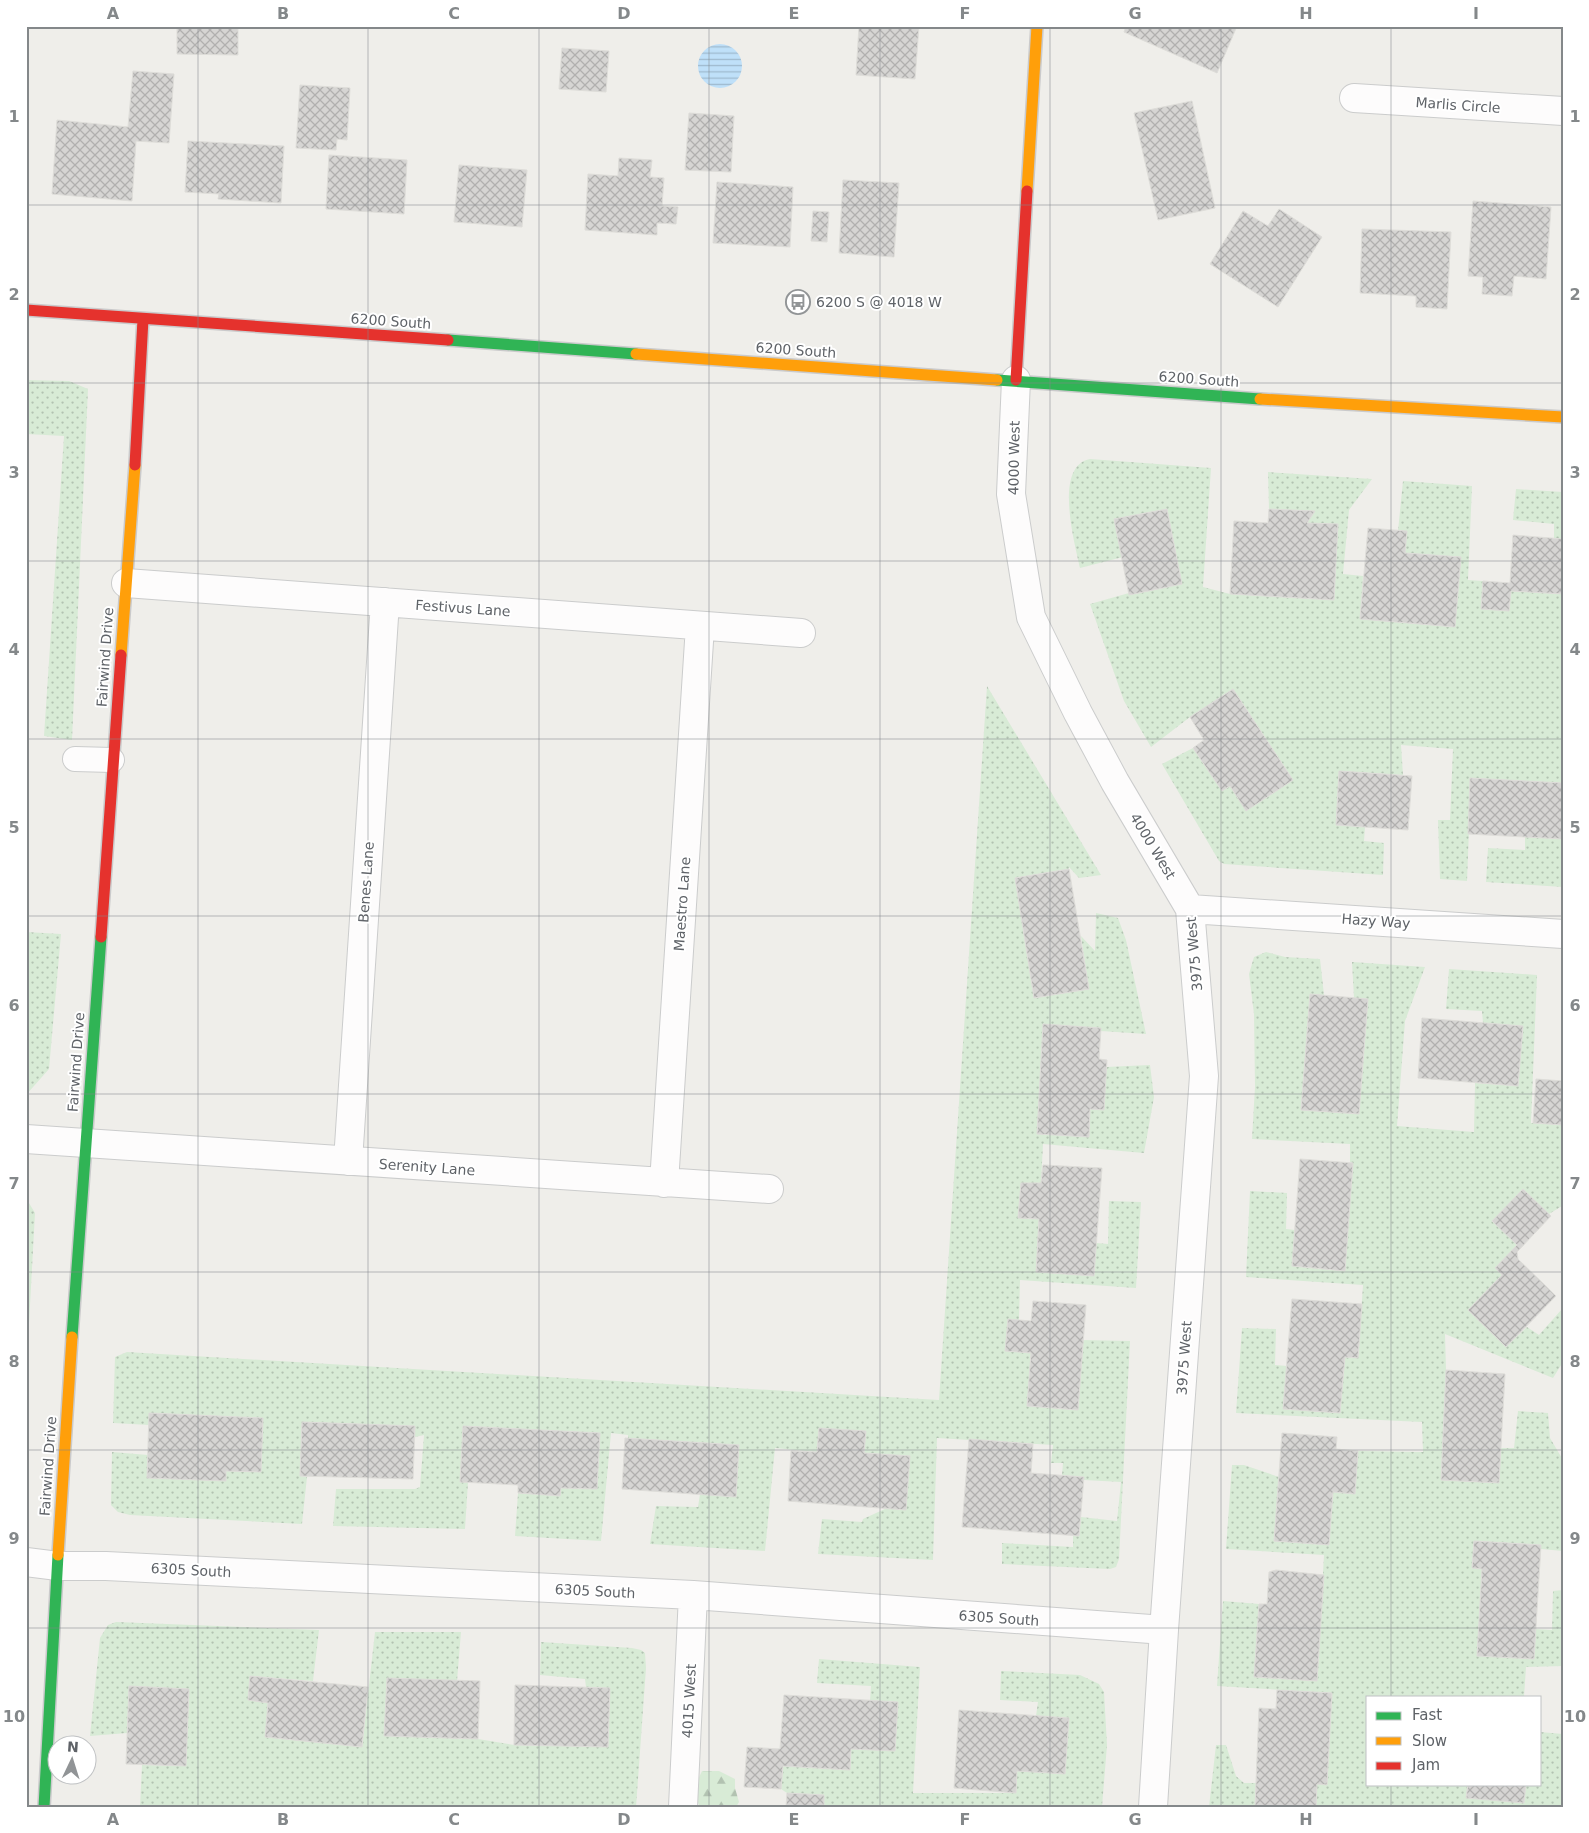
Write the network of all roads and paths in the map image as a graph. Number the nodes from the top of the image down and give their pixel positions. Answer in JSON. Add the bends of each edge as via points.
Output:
{"nodes":[{"id":1,"x":1037,"y":26,"type":"edge"},
{"id":2,"x":1354,"y":98,"type":"dead end"},
{"id":3,"x":1563,"y":111,"type":"edge"},
{"id":4,"x":26,"y":310,"type":"edge"},
{"id":5,"x":143,"y":319,"type":"junction"},
{"id":6,"x":1016,"y":380,"type":"junction"},
{"id":7,"x":1563,"y":417,"type":"edge"},
{"id":8,"x":126,"y":582,"type":"junction"},
{"id":9,"x":385,"y":602,"type":"junction"},
{"id":10,"x":700,"y":626,"type":"junction"},
{"id":11,"x":801,"y":633,"type":"dead end"},
{"id":12,"x":75,"y":759,"type":"dead end"},
{"id":13,"x":112,"y":760,"type":"junction"},
{"id":14,"x":1190,"y":908,"type":"junction"},
{"id":15,"x":1563,"y":934,"type":"edge"},
{"id":16,"x":26,"y":1139,"type":"edge"},
{"id":17,"x":85,"y":1144,"type":"junction"},
{"id":18,"x":348,"y":1161,"type":"junction"},
{"id":19,"x":664,"y":1183,"type":"junction"},
{"id":20,"x":769,"y":1189,"type":"dead end"},
{"id":21,"x":26,"y":1562,"type":"edge"},
{"id":22,"x":58,"y":1566,"type":"junction"},
{"id":23,"x":694,"y":1595,"type":"junction"},
{"id":24,"x":1164,"y":1630,"type":"junction"},
{"id":25,"x":44,"y":1807,"type":"edge"},
{"id":26,"x":683,"y":1807,"type":"edge"},
{"id":27,"x":1153,"y":1807,"type":"edge"}],
"edges":[{"from":1,"to":6,"type":"street","name":"4000 West"},
{"from":2,"to":3,"type":"street","name":"Marlis Circle"},
{"from":4,"to":5,"type":"street","name":"6200 South"},
{"from":5,"to":6,"type":"street","name":"6200 South"},
{"from":5,"to":8,"type":"street","name":"Fairwind Drive"},
{"from":6,"to":7,"type":"street","name":"6200 South"},
{"from":6,"to":14,"type":"street","name":"4000 West","via":[[1012,494],[1031,617],[1115,782]]},
{"from":8,"to":9,"type":"street","name":"Festivus Lane"},
{"from":8,"to":13,"type":"street","name":"Fairwind Drive"},
{"from":9,"to":10,"type":"street","name":"Festivus Lane"},
{"from":9,"to":18,"type":"street","name":"Benes Lane"},
{"from":10,"to":11,"type":"street","name":"Festivus Lane"},
{"from":10,"to":19,"type":"street","name":"Maestro Lane"},
{"from":12,"to":13,"type":"lane"},
{"from":13,"to":17,"type":"street","name":"Fairwind Drive"},
{"from":14,"to":15,"type":"street","name":"Hazy Way"},
{"from":14,"to":24,"type":"street","name":"3975 West","via":[[1204,1076]]},
{"from":16,"to":17,"type":"street","name":"Serenity Lane"},
{"from":17,"to":18,"type":"street","name":"Serenity Lane"},
{"from":17,"to":22,"type":"street","name":"Fairwind Drive"},
{"from":18,"to":19,"type":"street","name":"Serenity Lane"},
{"from":19,"to":20,"type":"street","name":"Serenity Lane"},
{"from":21,"to":22,"type":"street","name":"6305 South"},
{"from":22,"to":23,"type":"street","name":"6305 South"},
{"from":22,"to":25,"type":"street","name":"Fairwind Drive"},
{"from":23,"to":24,"type":"street","name":"6305 South"},
{"from":23,"to":26,"type":"street","name":"4015 West"},
{"from":24,"to":27,"type":"street","name":"3975 West"}]}
